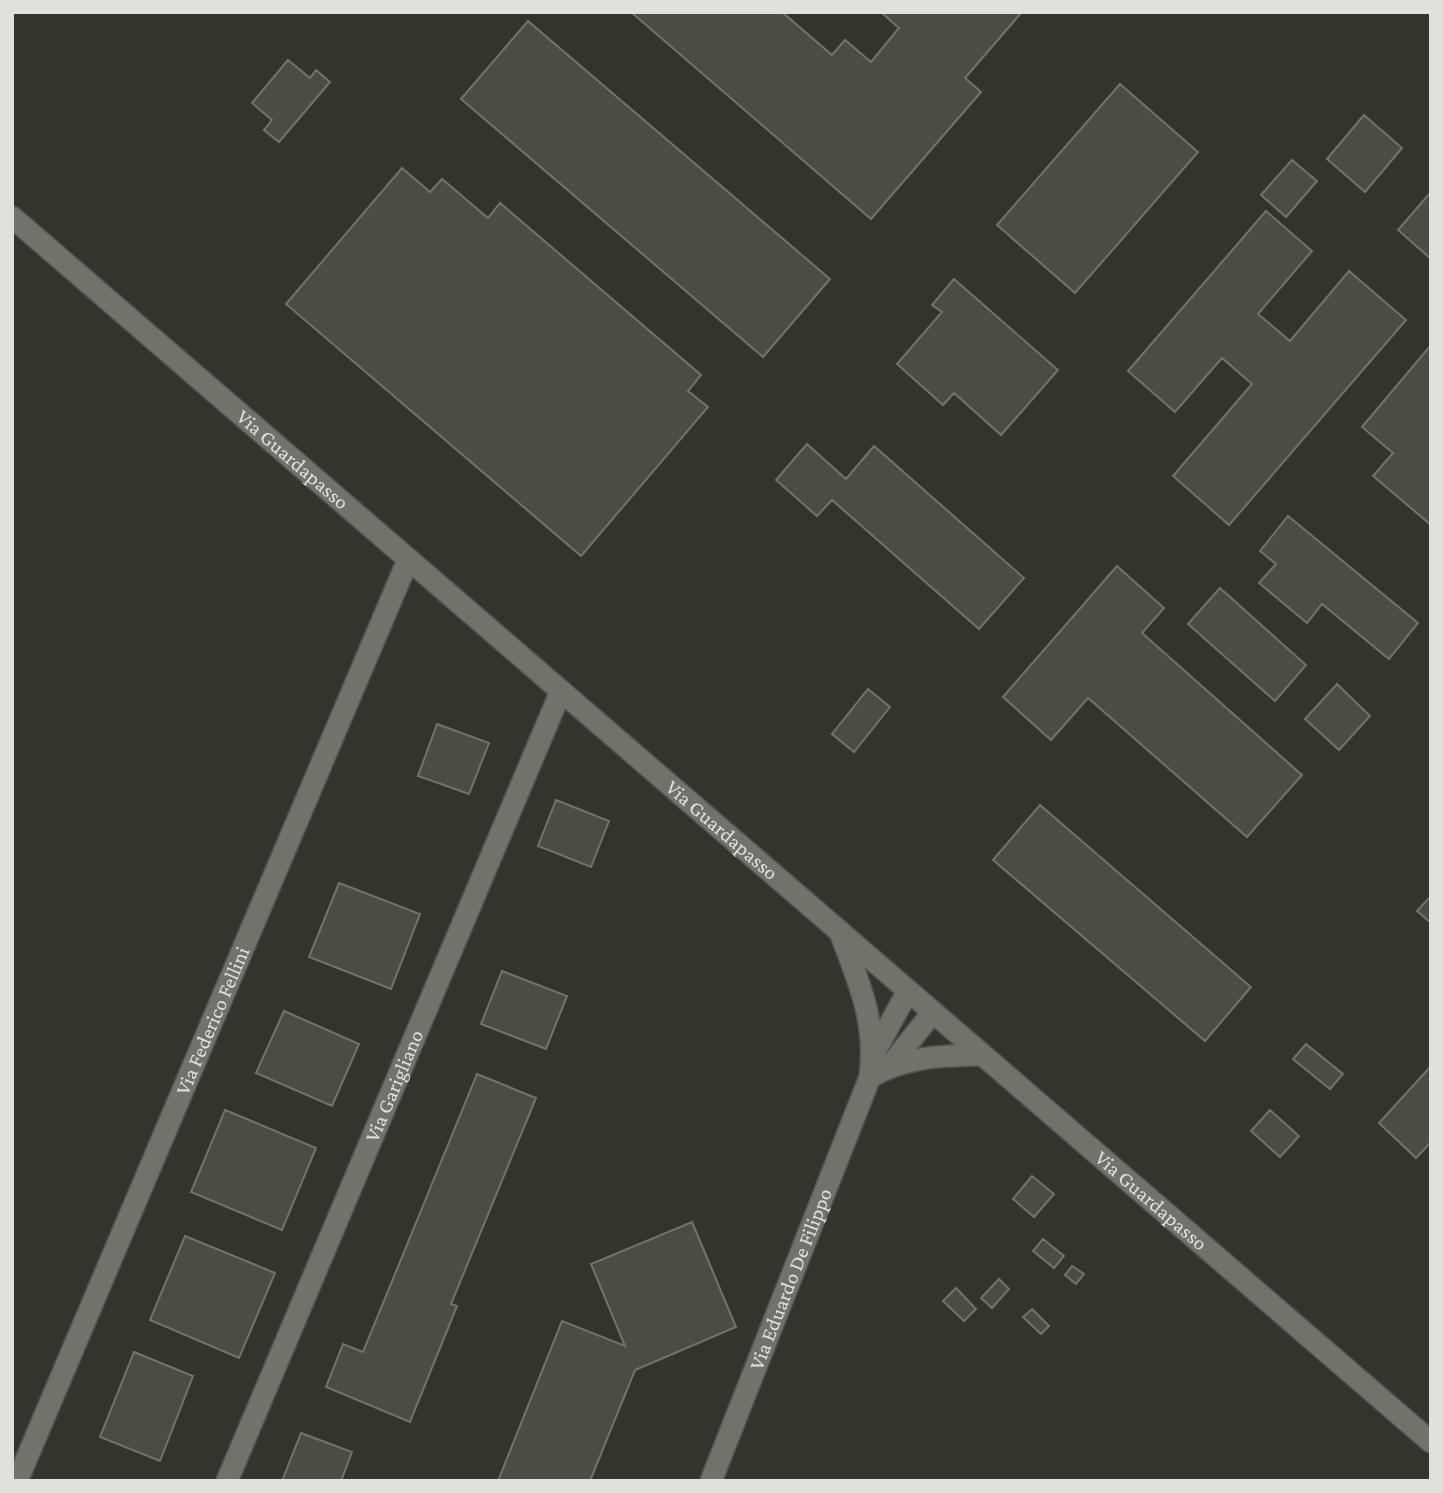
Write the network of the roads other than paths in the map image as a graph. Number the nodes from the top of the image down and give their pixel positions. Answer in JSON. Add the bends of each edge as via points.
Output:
{"nodes":[{"id":1,"x":12,"y":217,"type":"edge"},
{"id":2,"x":408,"y":560,"type":"junction"},
{"id":3,"x":561,"y":691,"type":"junction"},
{"id":4,"x":840,"y":932,"type":"junction"},
{"id":5,"x":908,"y":990,"type":"junction"},
{"id":6,"x":933,"y":1012,"type":"junction"},
{"id":7,"x":982,"y":1055,"type":"junction"},
{"id":8,"x":881,"y":1060,"type":"junction"},
{"id":9,"x":1431,"y":1442,"type":"edge"},
{"id":10,"x":17,"y":1481,"type":"edge"},
{"id":11,"x":227,"y":1481,"type":"edge"},
{"id":12,"x":711,"y":1481,"type":"edge"}],
"edges":[{"from":1,"to":2,"type":"street","name":"Via Guardapasso"},
{"from":2,"to":3,"type":"street","name":"Via Guardapasso"},
{"from":2,"to":10,"type":"street","name":"Via Federico Fellini"},
{"from":3,"to":4,"type":"street","name":"Via Guardapasso"},
{"from":3,"to":11,"type":"street","name":"Via Garigliano"},
{"from":4,"to":5,"type":"street","name":"Via Guardapasso"},
{"from":4,"to":8,"type":"street","name":"Via Eduardo De Filippo"},
{"from":5,"to":6,"type":"street","name":"Via Guardapasso"},
{"from":5,"to":8,"type":"street","name":"Via Eduardo De Filippo"},
{"from":6,"to":7,"type":"street","name":"Via Guardapasso"},
{"from":6,"to":8,"type":"street"},
{"from":7,"to":8,"type":"street"},
{"from":7,"to":9,"type":"street","name":"Via Guardapasso"},
{"from":8,"to":12,"type":"street","name":"Via Eduardo De Filippo","via":[[870,1077]]}]}
